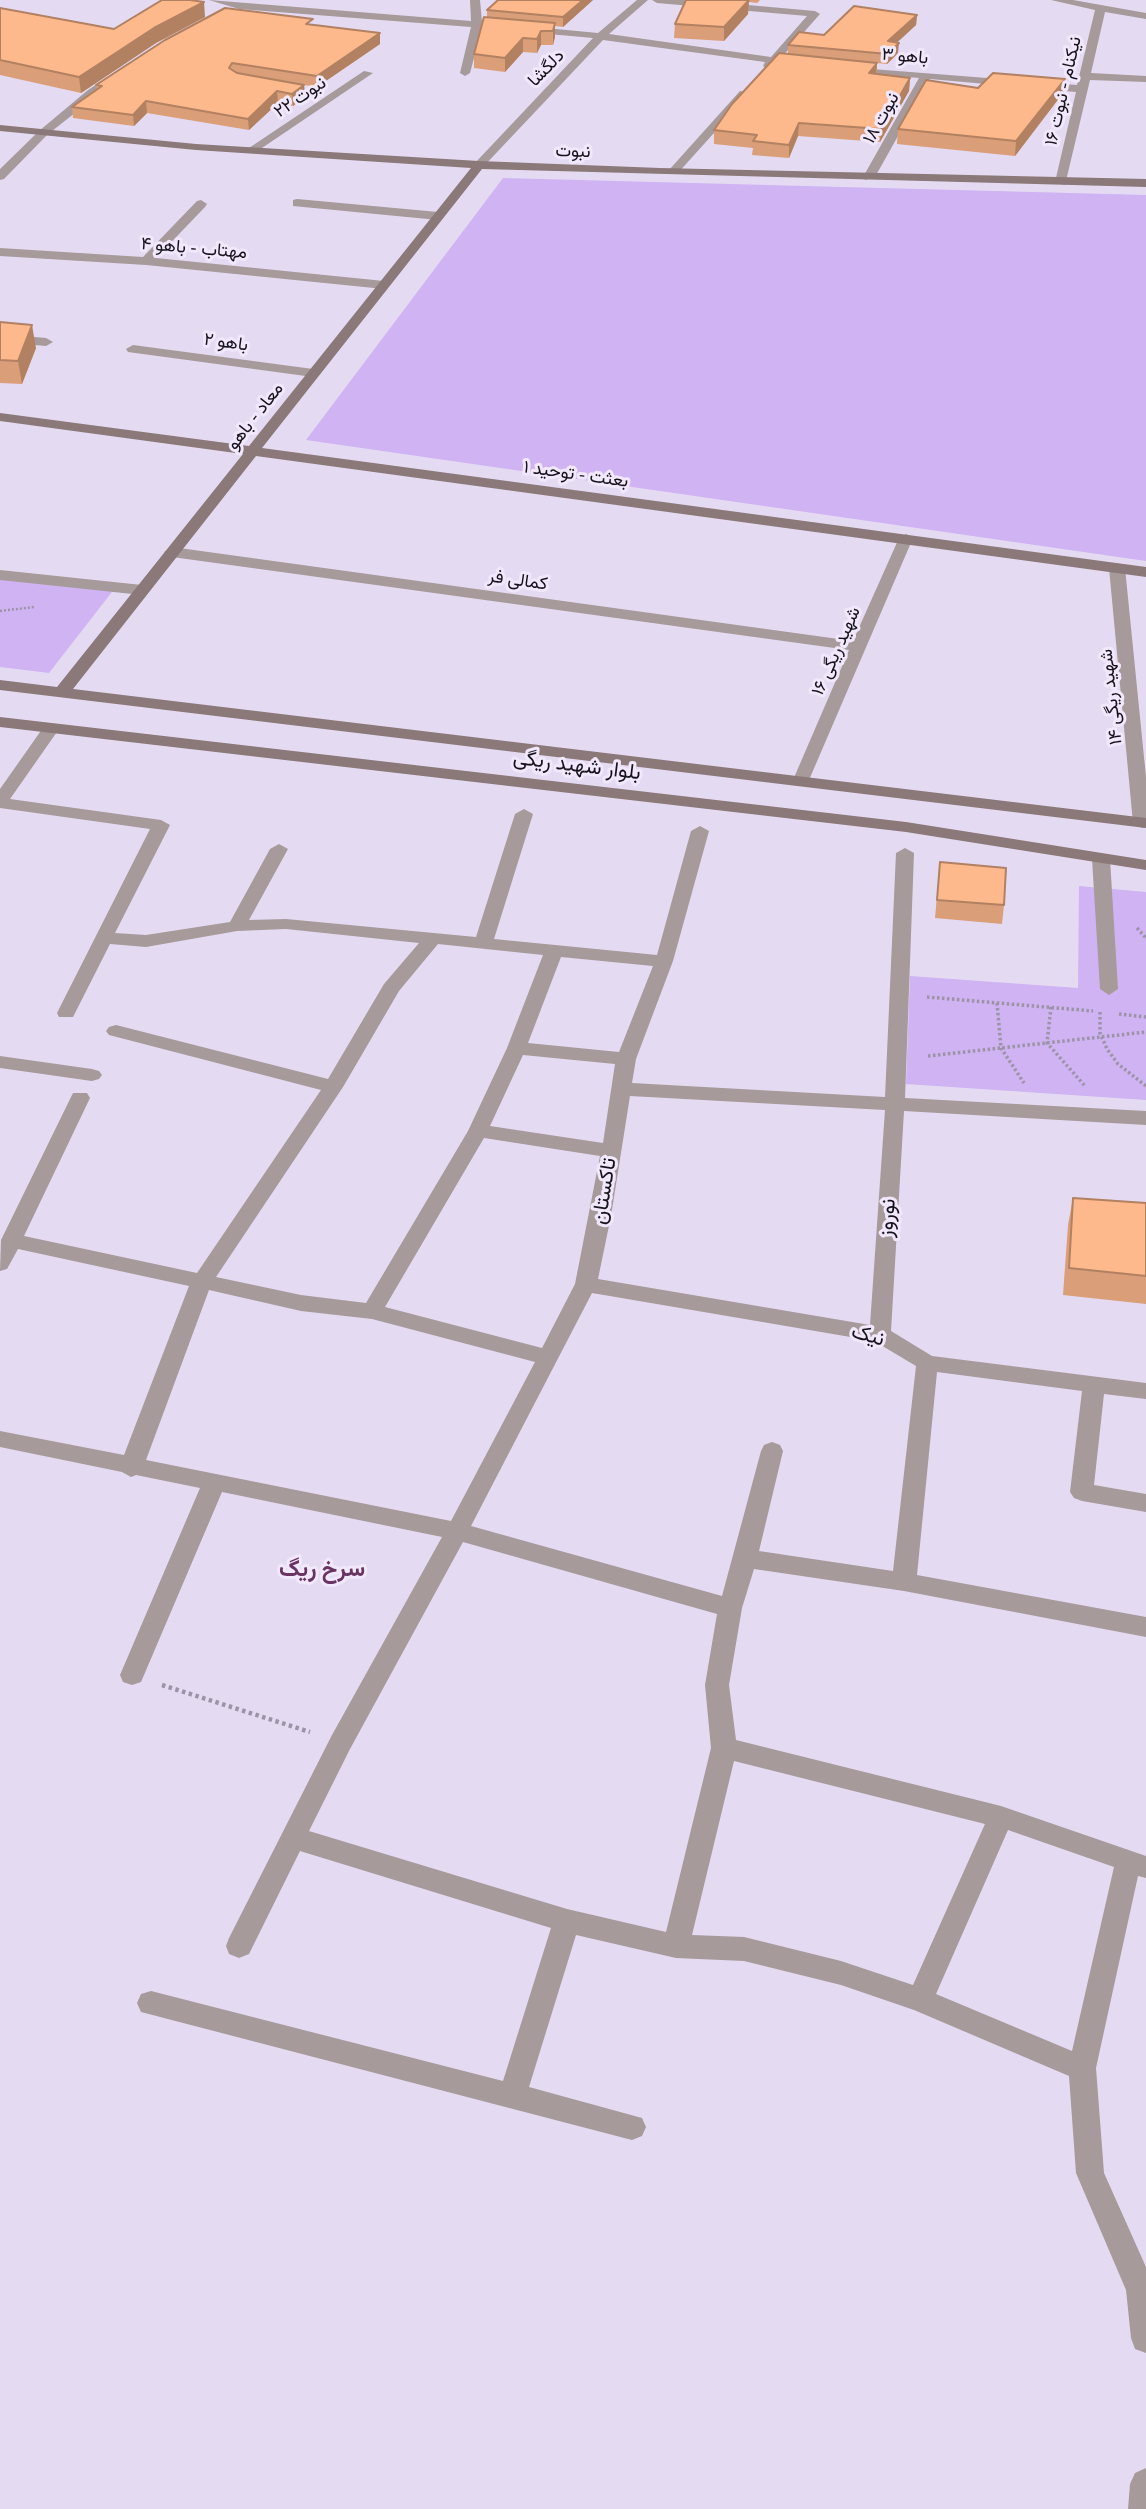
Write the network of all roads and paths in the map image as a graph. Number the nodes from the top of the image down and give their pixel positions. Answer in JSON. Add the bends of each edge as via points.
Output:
{"nodes":[{"id":1,"x":214,"y":0,"type":"edge"},
{"id":2,"x":475,"y":0,"type":"edge"},
{"id":3,"x":643,"y":0,"type":"edge"},
{"id":4,"x":657,"y":0,"type":"edge"},
{"id":5,"x":799,"y":0,"type":"edge"},
{"id":6,"x":1056,"y":0,"type":"edge"},
{"id":7,"x":243,"y":3,"type":"edge"},
{"id":8,"x":1100,"y":9,"type":"junction"},
{"id":9,"x":777,"y":11,"type":"junction"},
{"id":10,"x":220,"y":16,"type":"edge"},
{"id":11,"x":1146,"y":16,"type":"edge"},
{"id":12,"x":477,"y":26,"type":"junction"},
{"id":13,"x":601,"y":36,"type":"junction"},
{"id":14,"x":773,"y":60,"type":"junction"},
{"id":15,"x":816,"y":65,"type":"edge"},
{"id":16,"x":836,"y":67,"type":"edge"},
{"id":17,"x":126,"y":70,"type":"edge"},
{"id":18,"x":764,"y":71,"type":"edge"},
{"id":19,"x":368,"y":73,"type":"dead end"},
{"id":20,"x":465,"y":73,"type":"dead end"},
{"id":21,"x":926,"y":76,"type":"junction"},
{"id":22,"x":1085,"y":76,"type":"junction"},
{"id":23,"x":1146,"y":79,"type":"edge"},
{"id":24,"x":755,"y":81,"type":"edge"},
{"id":25,"x":1082,"y":89,"type":"junction"},
{"id":26,"x":320,"y":94,"type":"dead end"},
{"id":27,"x":334,"y":96,"type":"junction"},
{"id":28,"x":0,"y":128,"type":"edge"},
{"id":29,"x":43,"y":133,"type":"junction"},
{"id":30,"x":252,"y":150,"type":"junction"},
{"id":31,"x":479,"y":164,"type":"junction"},
{"id":32,"x":673,"y":172,"type":"junction"},
{"id":33,"x":0,"y":176,"type":"edge"},
{"id":34,"x":869,"y":177,"type":"junction"},
{"id":35,"x":1061,"y":182,"type":"junction"},
{"id":36,"x":1146,"y":183,"type":"edge"},
{"id":37,"x":201,"y":204,"type":"dead end"},
{"id":38,"x":297,"y":204,"type":"dead end"},
{"id":39,"x":438,"y":216,"type":"junction"},
{"id":40,"x":0,"y":252,"type":"edge"},
{"id":41,"x":146,"y":261,"type":"junction"},
{"id":42,"x":384,"y":285,"type":"junction"},
{"id":43,"x":0,"y":338,"type":"edge"},
{"id":44,"x":46,"y":342,"type":"dead end"},
{"id":45,"x":133,"y":349,"type":"dead end"},
{"id":46,"x":313,"y":373,"type":"junction"},
{"id":47,"x":0,"y":418,"type":"edge"},
{"id":48,"x":253,"y":450,"type":"junction"},
{"id":49,"x":906,"y":538,"type":"junction"},
{"id":50,"x":172,"y":552,"type":"junction"},
{"id":51,"x":1117,"y":568,"type":"junction"},
{"id":52,"x":1146,"y":572,"type":"edge"},
{"id":53,"x":0,"y":575,"type":"edge"},
{"id":54,"x":142,"y":590,"type":"junction"},
{"id":55,"x":859,"y":647,"type":"junction"},
{"id":56,"x":0,"y":685,"type":"edge"},
{"id":57,"x":62,"y":692,"type":"junction"},
{"id":58,"x":0,"y":722,"type":"edge"},
{"id":59,"x":51,"y":729,"type":"junction"},
{"id":60,"x":800,"y":780,"type":"junction"},
{"id":61,"x":0,"y":802,"type":"edge"},
{"id":62,"x":524,"y":814,"type":"dead end"},
{"id":63,"x":1144,"y":823,"type":"edge"},
{"id":64,"x":700,"y":831,"type":"dead end"},
{"id":65,"x":279,"y":849,"type":"dead end"},
{"id":66,"x":905,"y":853,"type":"dead end"},
{"id":67,"x":1101,"y":859,"type":"junction"},
{"id":68,"x":1143,"y":866,"type":"edge"},
{"id":69,"x":237,"y":926,"type":"junction"},
{"id":70,"x":433,"y":937,"type":"junction"},
{"id":71,"x":102,"y":938,"type":"junction"},
{"id":72,"x":483,"y":943,"type":"junction"},
{"id":73,"x":554,"y":951,"type":"junction"},
{"id":74,"x":664,"y":961,"type":"junction"},
{"id":75,"x":1109,"y":989,"type":"joint"},
{"id":76,"x":899,"y":994,"type":"junction"},
{"id":77,"x":998,"y":1003,"type":"junction"},
{"id":78,"x":1051,"y":1007,"type":"junction"},
{"id":79,"x":1100,"y":1012,"type":"junction"},
{"id":80,"x":66,"y":1013,"type":"dead end"},
{"id":81,"x":1146,"y":1017,"type":"edge"},
{"id":82,"x":116,"y":1031,"type":"dead end"},
{"id":83,"x":1146,"y":1032,"type":"edge"},
{"id":84,"x":1047,"y":1043,"type":"junction"},
{"id":85,"x":517,"y":1048,"type":"junction"},
{"id":86,"x":1001,"y":1048,"type":"junction"},
{"id":87,"x":626,"y":1059,"type":"junction"},
{"id":88,"x":896,"y":1060,"type":"junction"},
{"id":89,"x":0,"y":1062,"type":"edge"},
{"id":90,"x":92,"y":1075,"type":"dead end"},
{"id":91,"x":1146,"y":1086,"type":"edge"},
{"id":92,"x":333,"y":1087,"type":"junction"},
{"id":93,"x":621,"y":1088,"type":"junction"},
{"id":94,"x":80,"y":1098,"type":"dead end"},
{"id":95,"x":895,"y":1103,"type":"junction"},
{"id":96,"x":1044,"y":1112,"type":"junction"},
{"id":97,"x":1111,"y":1116,"type":"junction"},
{"id":98,"x":1146,"y":1118,"type":"edge"},
{"id":99,"x":478,"y":1130,"type":"junction"},
{"id":100,"x":610,"y":1151,"type":"junction"},
{"id":101,"x":11,"y":1240,"type":"junction"},
{"id":102,"x":0,"y":1264,"type":"edge"},
{"id":103,"x":201,"y":1283,"type":"junction"},
{"id":104,"x":586,"y":1284,"type":"junction"},
{"id":105,"x":372,"y":1311,"type":"junction"},
{"id":106,"x":880,"y":1334,"type":"junction"},
{"id":107,"x":547,"y":1357,"type":"junction"},
{"id":108,"x":928,"y":1363,"type":"junction"},
{"id":109,"x":1094,"y":1384,"type":"junction"},
{"id":110,"x":1146,"y":1391,"type":"edge"},
{"id":111,"x":0,"y":1439,"type":"edge"},
{"id":112,"x":772,"y":1451,"type":"dead end"},
{"id":113,"x":131,"y":1468,"type":"junction"},
{"id":114,"x":214,"y":1483,"type":"junction"},
{"id":115,"x":1146,"y":1503,"type":"edge"},
{"id":116,"x":457,"y":1531,"type":"junction"},
{"id":117,"x":745,"y":1558,"type":"junction"},
{"id":118,"x":904,"y":1582,"type":"junction"},
{"id":119,"x":730,"y":1608,"type":"junction"},
{"id":120,"x":1146,"y":1627,"type":"edge"},
{"id":121,"x":132,"y":1675,"type":"joint"},
{"id":122,"x":341,"y":1742,"type":"junction"},
{"id":123,"x":724,"y":1748,"type":"junction"},
{"id":124,"x":1000,"y":1817,"type":"junction"},
{"id":125,"x":294,"y":1838,"type":"junction"},
{"id":126,"x":1137,"y":1864,"type":"edge"},
{"id":127,"x":567,"y":1921,"type":"junction"},
{"id":128,"x":676,"y":1946,"type":"junction"},
{"id":129,"x":239,"y":1947,"type":"dead end"},
{"id":130,"x":920,"y":2000,"type":"junction"},
{"id":131,"x":151,"y":2003,"type":"dead end"},
{"id":132,"x":1082,"y":2068,"type":"junction"},
{"id":133,"x":512,"y":2095,"type":"junction"},
{"id":134,"x":632,"y":2127,"type":"dead end"},
{"id":135,"x":1144,"y":2289,"type":"edge"},
{"id":136,"x":1146,"y":2338,"type":"edge"},
{"id":137,"x":1146,"y":2484,"type":"edge"},
{"id":138,"x":1144,"y":2509,"type":"edge"}],
"edges":[{"from":1,"to":7,"type":"street"},
{"from":2,"to":12,"type":"street"},
{"from":3,"to":13,"type":"street","name":"دلگشا"},
{"from":4,"to":9,"type":"street"},
{"from":5,"to":9,"type":"street"},
{"from":6,"to":8,"type":"street"},
{"from":7,"to":10,"type":"street"},
{"from":7,"to":12,"type":"street"},
{"from":8,"to":11,"type":"street"},
{"from":8,"to":22,"type":"street","name":"نیکنام - نبوت ۱۶"},
{"from":9,"to":14,"type":"street","via":[[815,14]]},
{"from":12,"to":13,"type":"street"},
{"from":12,"to":20,"type":"street"},
{"from":13,"to":14,"type":"street"},
{"from":13,"to":31,"type":"street","name":"دلگشا"},
{"from":14,"to":15,"type":"street"},
{"from":14,"to":18,"type":"street"},
{"from":16,"to":21,"type":"street","name":"باهو ۳"},
{"from":17,"to":29,"type":"street"},
{"from":19,"to":27,"type":"street","name":"نبوت ۲۲"},
{"from":21,"to":25,"type":"street","name":"باهو ۳"},
{"from":21,"to":34,"type":"street","name":"نبوت ۱۸"},
{"from":22,"to":23,"type":"street"},
{"from":22,"to":25,"type":"street","name":"نیکنام - نبوت ۱۶"},
{"from":24,"to":32,"type":"street"},
{"from":25,"to":35,"type":"street","name":"نیکنام - نبوت ۱۶"},
{"from":26,"to":27,"type":"street"},
{"from":27,"to":30,"type":"street","name":"نبوت ۲۲"},
{"from":28,"to":29,"type":"street","name":"نبوت"},
{"from":29,"to":30,"type":"street","name":"نبوت"},
{"from":29,"to":33,"type":"street"},
{"from":30,"to":31,"type":"street","name":"نبوت"},
{"from":31,"to":32,"type":"street","name":"نبوت"},
{"from":31,"to":39,"type":"street","name":"معاد - باهو"},
{"from":32,"to":34,"type":"street","name":"نبوت"},
{"from":34,"to":35,"type":"street","name":"نبوت"},
{"from":35,"to":36,"type":"street","name":"نبوت"},
{"from":37,"to":41,"type":"street"},
{"from":38,"to":39,"type":"street"},
{"from":39,"to":42,"type":"street","name":"معاد - باهو"},
{"from":40,"to":41,"type":"street","name":"مهتاب - باهو ۴"},
{"from":41,"to":42,"type":"street","name":"مهتاب - باهو ۴"},
{"from":42,"to":46,"type":"street","name":"معاد - باهو"},
{"from":43,"to":44,"type":"street"},
{"from":45,"to":46,"type":"street","name":"باهو ۲"},
{"from":46,"to":48,"type":"street","name":"معاد - باهو"},
{"from":47,"to":48,"type":"street","name":"بعثت - توحید ۱"},
{"from":48,"to":49,"type":"street","name":"بعثت - توحید ۱"},
{"from":48,"to":50,"type":"street","name":"معاد - باهو"},
{"from":49,"to":51,"type":"street","name":"بعثت - توحید ۱"},
{"from":49,"to":55,"type":"street","name":"شهید ریگی ۱۶"},
{"from":50,"to":54,"type":"street","name":"معاد - باهو"},
{"from":50,"to":55,"type":"street","name":"کمالی فر"},
{"from":51,"to":52,"type":"street","name":"بعثت - توحید ۱"},
{"from":51,"to":63,"type":"street","name":"شهید ریگی ۱۴"},
{"from":53,"to":54,"type":"street"},
{"from":54,"to":57,"type":"street","name":"معاد - باهو"},
{"from":55,"to":60,"type":"street","name":"شهید ریگی ۱۶"},
{"from":56,"to":57,"type":"street","name":"بلوار شهید ریگی"},
{"from":57,"to":60,"type":"street","name":"بلوار شهید ریگی"},
{"from":58,"to":59,"type":"street","name":"بلوار شهید ریگی"},
{"from":59,"to":61,"type":"street"},
{"from":59,"to":67,"type":"street","name":"بلوار شهید ریگی","via":[[879,824]]},
{"from":60,"to":63,"type":"street","name":"بلوار شهید ریگی"},
{"from":61,"to":71,"type":"street","via":[[161,825]]},
{"from":62,"to":72,"type":"street"},
{"from":64,"to":74,"type":"street","name":"تاکستان"},
{"from":65,"to":69,"type":"street"},
{"from":66,"to":76,"type":"street","name":"نوروز"},
{"from":67,"to":68,"type":"street","name":"بلوار شهید ریگی"},
{"from":67,"to":75,"type":"street"},
{"from":69,"to":70,"type":"street","via":[[286,924]]},
{"from":69,"to":71,"type":"street","via":[[146,941]]},
{"from":70,"to":72,"type":"street"},
{"from":70,"to":92,"type":"street","via":[[391,988]]},
{"from":71,"to":80,"type":"street"},
{"from":72,"to":73,"type":"street"},
{"from":73,"to":74,"type":"street"},
{"from":73,"to":85,"type":"street"},
{"from":74,"to":87,"type":"street","name":"تاکستان"},
{"from":75,"to":79,"type":"path"},
{"from":76,"to":77,"type":"path"},
{"from":76,"to":88,"type":"street","name":"نوروز"},
{"from":77,"to":78,"type":"path"},
{"from":77,"to":86,"type":"path"},
{"from":78,"to":79,"type":"path"},
{"from":78,"to":84,"type":"path"},
{"from":79,"to":81,"type":"path"},
{"from":79,"to":91,"type":"path","via":[[1100,1033],[1107,1049]]},
{"from":82,"to":92,"type":"street"},
{"from":83,"to":84,"type":"path"},
{"from":84,"to":86,"type":"path"},
{"from":84,"to":97,"type":"path"},
{"from":85,"to":87,"type":"street"},
{"from":85,"to":99,"type":"street"},
{"from":86,"to":88,"type":"path"},
{"from":86,"to":96,"type":"path"},
{"from":87,"to":93,"type":"street","name":"تاکستان"},
{"from":88,"to":95,"type":"street","name":"نوروز"},
{"from":89,"to":90,"type":"street"},
{"from":92,"to":103,"type":"street"},
{"from":93,"to":95,"type":"street"},
{"from":93,"to":100,"type":"street","name":"تاکستان"},
{"from":94,"to":101,"type":"street"},
{"from":95,"to":96,"type":"street"},
{"from":95,"to":106,"type":"street","name":"نوروز"},
{"from":96,"to":97,"type":"street"},
{"from":97,"to":98,"type":"street"},
{"from":99,"to":100,"type":"street"},
{"from":99,"to":105,"type":"street"},
{"from":100,"to":104,"type":"street","name":"تاکستان"},
{"from":101,"to":102,"type":"street"},
{"from":101,"to":103,"type":"street"},
{"from":103,"to":105,"type":"street","via":[[301,1303]]},
{"from":103,"to":113,"type":"street"},
{"from":104,"to":106,"type":"street","name":"نیک"},
{"from":104,"to":107,"type":"street","name":"تاکستان"},
{"from":105,"to":107,"type":"street"},
{"from":106,"to":108,"type":"street","name":"نیک"},
{"from":107,"to":116,"type":"street","name":"تاکستان"},
{"from":108,"to":109,"type":"street","name":"نیک"},
{"from":108,"to":118,"type":"street"},
{"from":109,"to":110,"type":"street","name":"نیک"},
{"from":109,"to":115,"type":"street","via":[[1082,1492]]},
{"from":111,"to":113,"type":"street"},
{"from":112,"to":117,"type":"street"},
{"from":113,"to":114,"type":"street"},
{"from":114,"to":116,"type":"street"},
{"from":114,"to":121,"type":"street"},
{"from":116,"to":119,"type":"street"},
{"from":116,"to":122,"type":"street","name":"تاکستان"},
{"from":117,"to":118,"type":"street"},
{"from":117,"to":119,"type":"street"},
{"from":118,"to":120,"type":"street"},
{"from":119,"to":123,"type":"street","via":[[717,1685]]},
{"from":121,"to":122,"type":"path"},
{"from":122,"to":125,"type":"street","name":"تاکستان"},
{"from":123,"to":124,"type":"street"},
{"from":123,"to":128,"type":"street"},
{"from":124,"to":126,"type":"street"},
{"from":124,"to":130,"type":"street"},
{"from":125,"to":127,"type":"street"},
{"from":125,"to":129,"type":"street","name":"تاکستان"},
{"from":126,"to":132,"type":"street"},
{"from":127,"to":128,"type":"street"},
{"from":127,"to":133,"type":"street"},
{"from":128,"to":130,"type":"street","via":[[744,1949],[841,1973]]},
{"from":130,"to":132,"type":"street"},
{"from":131,"to":133,"type":"street"},
{"from":132,"to":135,"type":"street","via":[[1090,2173]]},
{"from":133,"to":134,"type":"street"},
{"from":135,"to":136,"type":"street"},
{"from":137,"to":138,"type":"street"}]}
